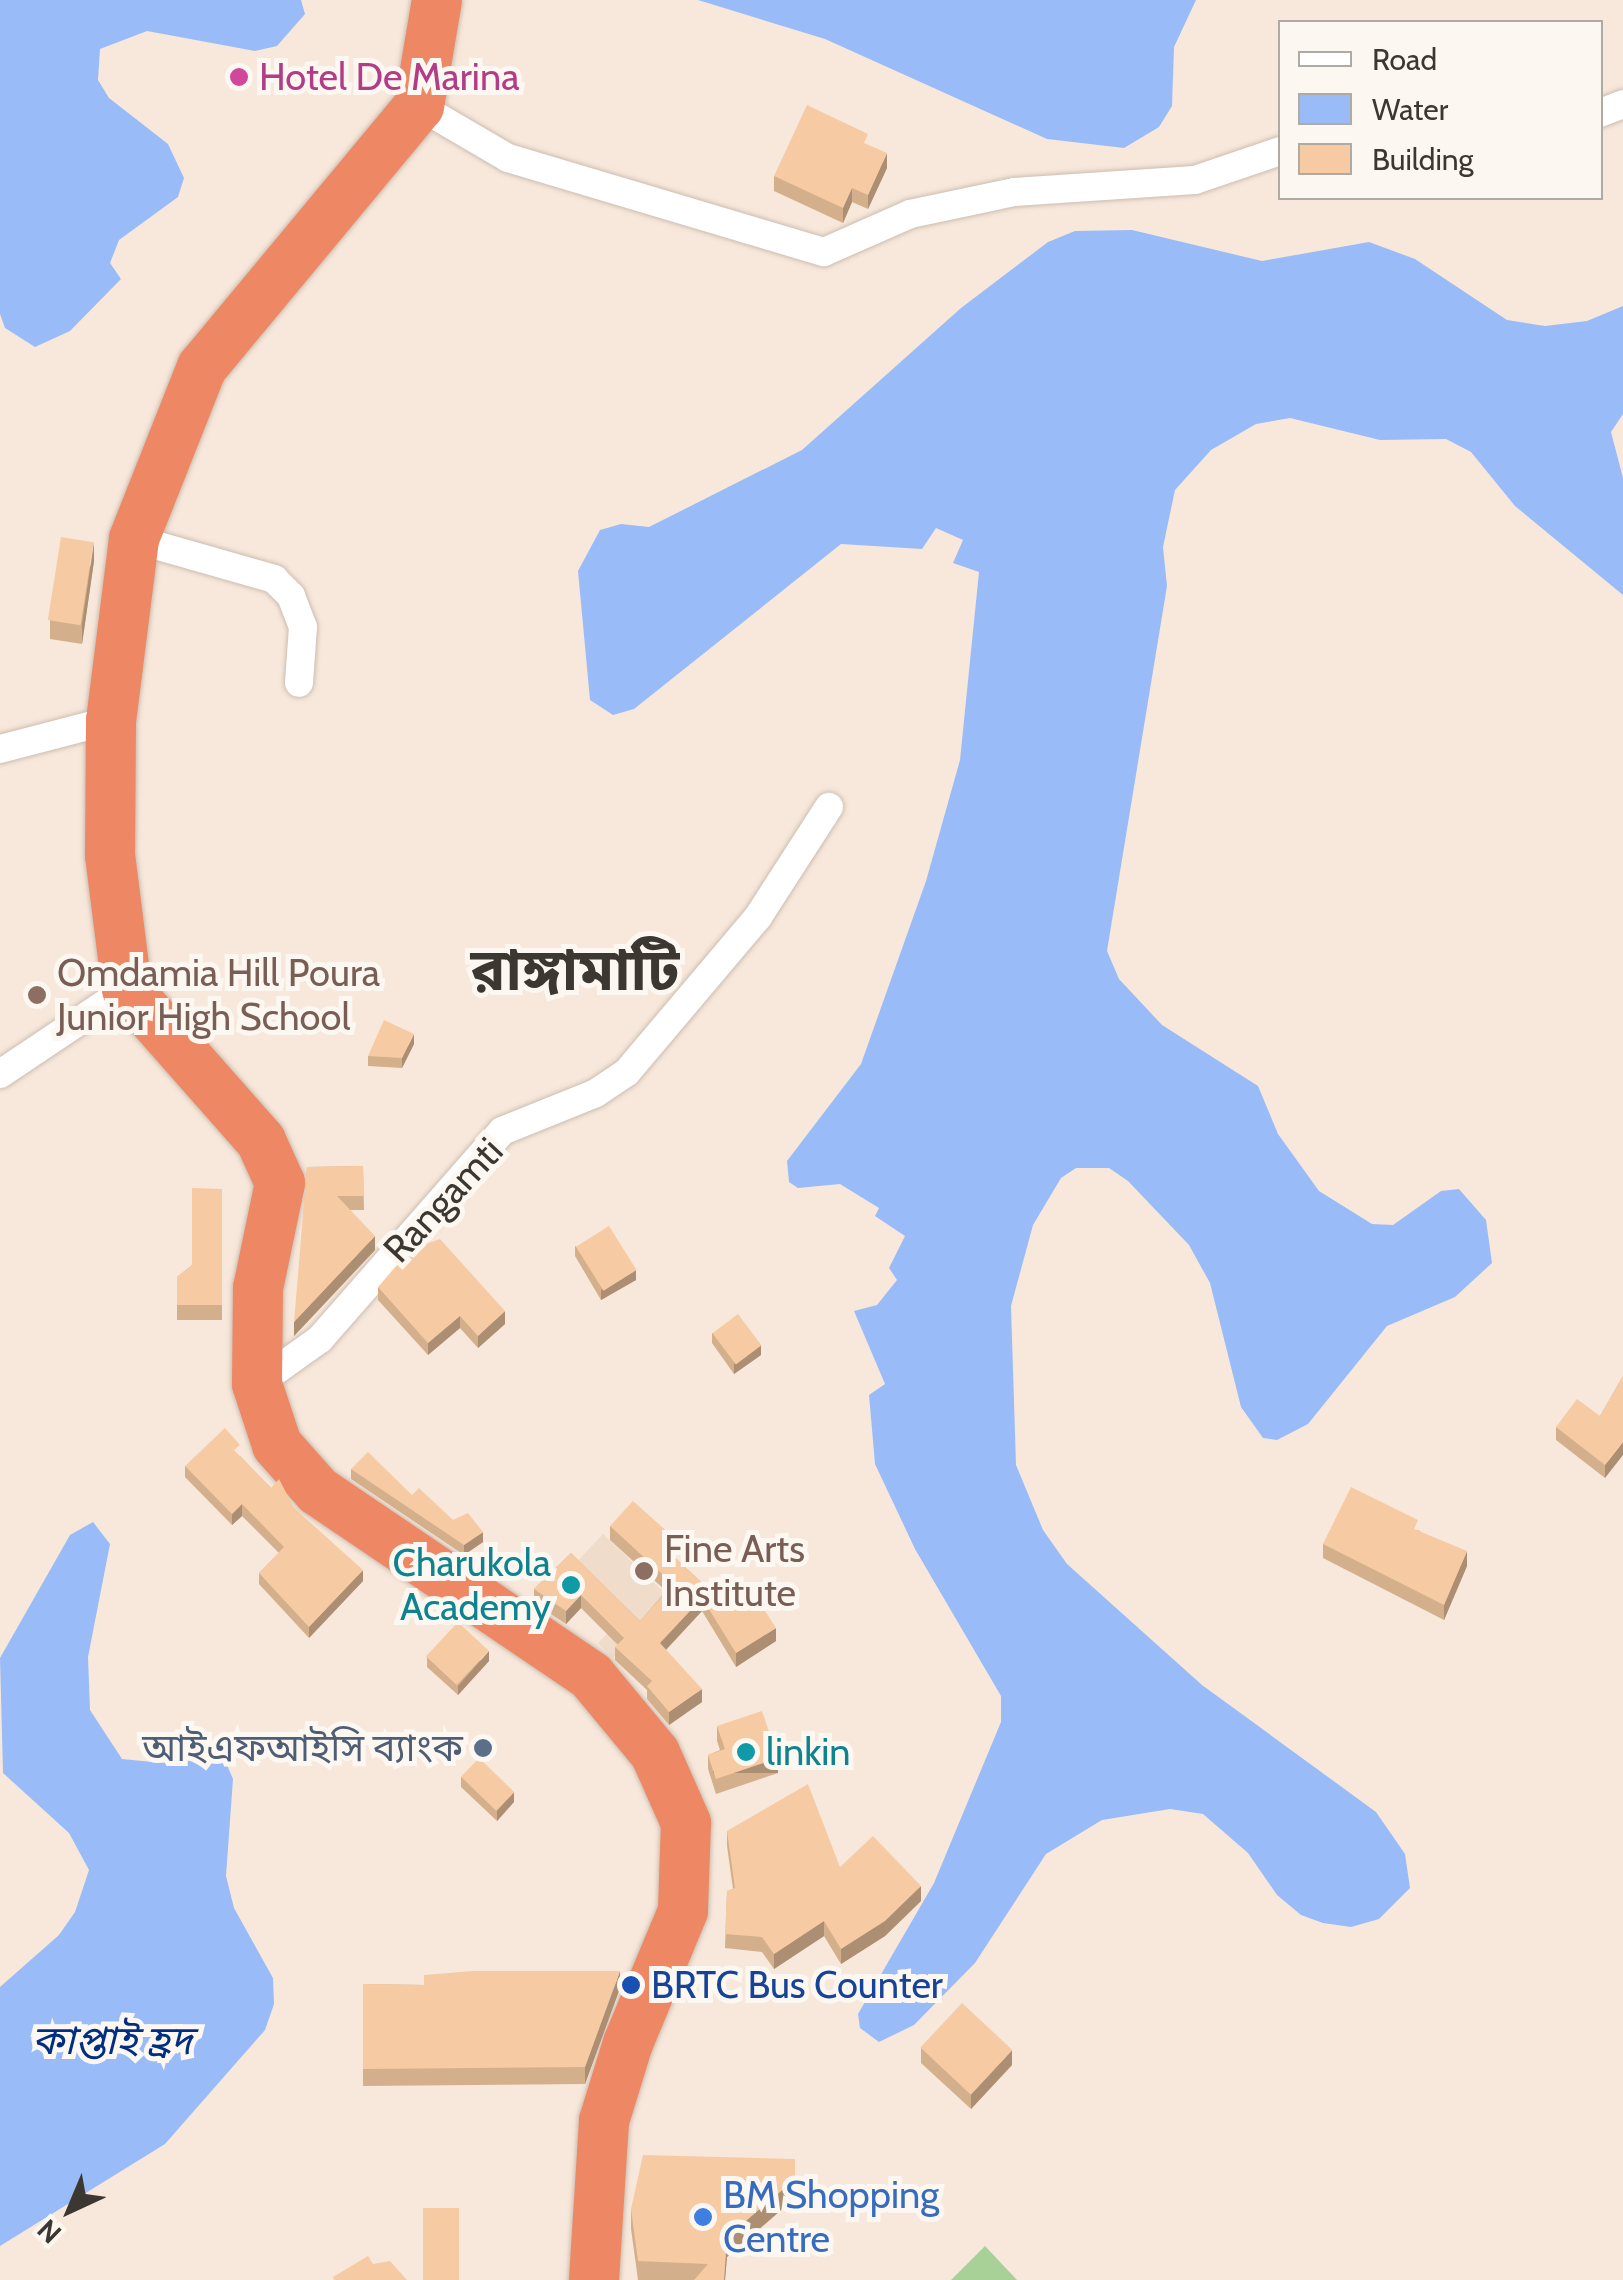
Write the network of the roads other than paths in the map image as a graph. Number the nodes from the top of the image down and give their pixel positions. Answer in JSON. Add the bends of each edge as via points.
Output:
{"nodes":[{"id":1,"x":437,"y":0,"type":"edge"},
{"id":2,"x":418,"y":106,"type":"junction"},
{"id":3,"x":1278,"y":153,"type":"edge"},
{"id":4,"x":134,"y":539,"type":"junction"},
{"id":5,"x":299,"y":683,"type":"dead end"},
{"id":6,"x":112,"y":720,"type":"junction"},
{"id":7,"x":0,"y":749,"type":"edge"},
{"id":8,"x":830,"y":807,"type":"dead end"},
{"id":9,"x":127,"y":989,"type":"junction"},
{"id":10,"x":0,"y":1074,"type":"edge"},
{"id":11,"x":257,"y":1384,"type":"junction"},
{"id":12,"x":594,"y":2280,"type":"edge"}],
"edges":[{"from":1,"to":2,"type":"highway"},
{"from":2,"to":3,"type":"street","via":[[508,158],[824,252],[910,214],[1014,192],[1195,180]]},
{"from":2,"to":4,"type":"highway","via":[[202,367]]},
{"from":4,"to":5,"type":"street","via":[[274,579],[291,596],[303,627]]},
{"from":4,"to":6,"type":"highway"},
{"from":6,"to":7,"type":"street"},
{"from":6,"to":9,"type":"highway","via":[[110,855]]},
{"from":8,"to":11,"type":"street","name":"Rangamti","via":[[758,917],[627,1072],[596,1093],[502,1132],[320,1339]]},
{"from":9,"to":10,"type":"street"},
{"from":9,"to":11,"type":"highway","via":[[261,1142],[280,1183],[258,1288]]},
{"from":11,"to":12,"type":"highway","via":[[277,1445],[318,1491],[591,1676],[654,1753],[686,1823],[683,1911],[604,2120]]}]}
